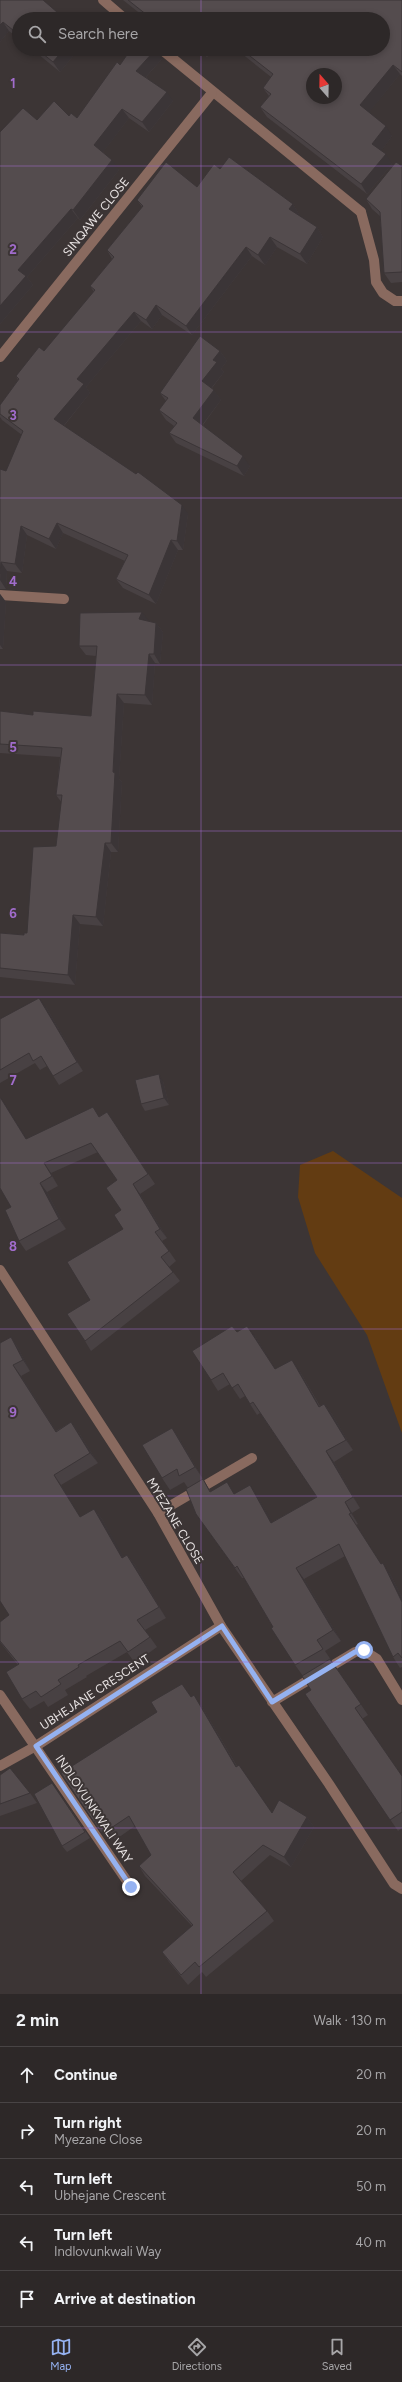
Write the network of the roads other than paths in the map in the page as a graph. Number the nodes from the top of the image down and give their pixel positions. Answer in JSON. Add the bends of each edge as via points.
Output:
{"nodes":[{"id":1,"x":103,"y":0,"type":"edge"},
{"id":2,"x":117,"y":12,"type":"edge"},
{"id":3,"x":169,"y":56,"type":"edge"},
{"id":4,"x":212,"y":93,"type":"junction"},
{"id":5,"x":402,"y":301,"type":"edge"},
{"id":6,"x":0,"y":356,"type":"edge"},
{"id":7,"x":0,"y":595,"type":"edge"},
{"id":8,"x":64,"y":599,"type":"dead end"},
{"id":9,"x":0,"y":1270,"type":"edge"},
{"id":10,"x":252,"y":1458,"type":"dead end"},
{"id":11,"x":158,"y":1513,"type":"junction"},
{"id":12,"x":222,"y":1626,"type":"junction"},
{"id":13,"x":0,"y":1695,"type":"edge"},
{"id":14,"x":402,"y":1700,"type":"edge"},
{"id":15,"x":272,"y":1702,"type":"junction"},
{"id":16,"x":36,"y":1746,"type":"junction"},
{"id":17,"x":0,"y":1766,"type":"edge"},
{"id":18,"x":131,"y":1887,"type":"dead end"},
{"id":19,"x":402,"y":1888,"type":"edge"}],
"edges":[{"from":1,"to":2,"type":"street"},
{"from":3,"to":4,"type":"street"},
{"from":4,"to":5,"type":"street","via":[[364,209],[376,282],[383,293],[395,301]]},
{"from":4,"to":6,"type":"street","name":"SINQAWE CLOSE"},
{"from":7,"to":8,"type":"street"},
{"from":9,"to":11,"type":"street","name":"MYEZANE CLOSE"},
{"from":10,"to":11,"type":"street"},
{"from":11,"to":12,"type":"street","name":"MYEZANE CLOSE"},
{"from":12,"to":15,"type":"street","name":"MYEZANE CLOSE"},
{"from":12,"to":16,"type":"street","name":"UBHEJANE CRESCENT"},
{"from":13,"to":16,"type":"street","name":"UBHEJANE CRESCENT"},
{"from":14,"to":15,"type":"street","via":[[377,1659],[364,1650],[355,1652]]},
{"from":15,"to":19,"type":"street","name":"MYEZANE CLOSE","via":[[394,1884]]},
{"from":16,"to":17,"type":"street"},
{"from":16,"to":18,"type":"street","name":"INDLOVUNKWALI WAY"}]}
